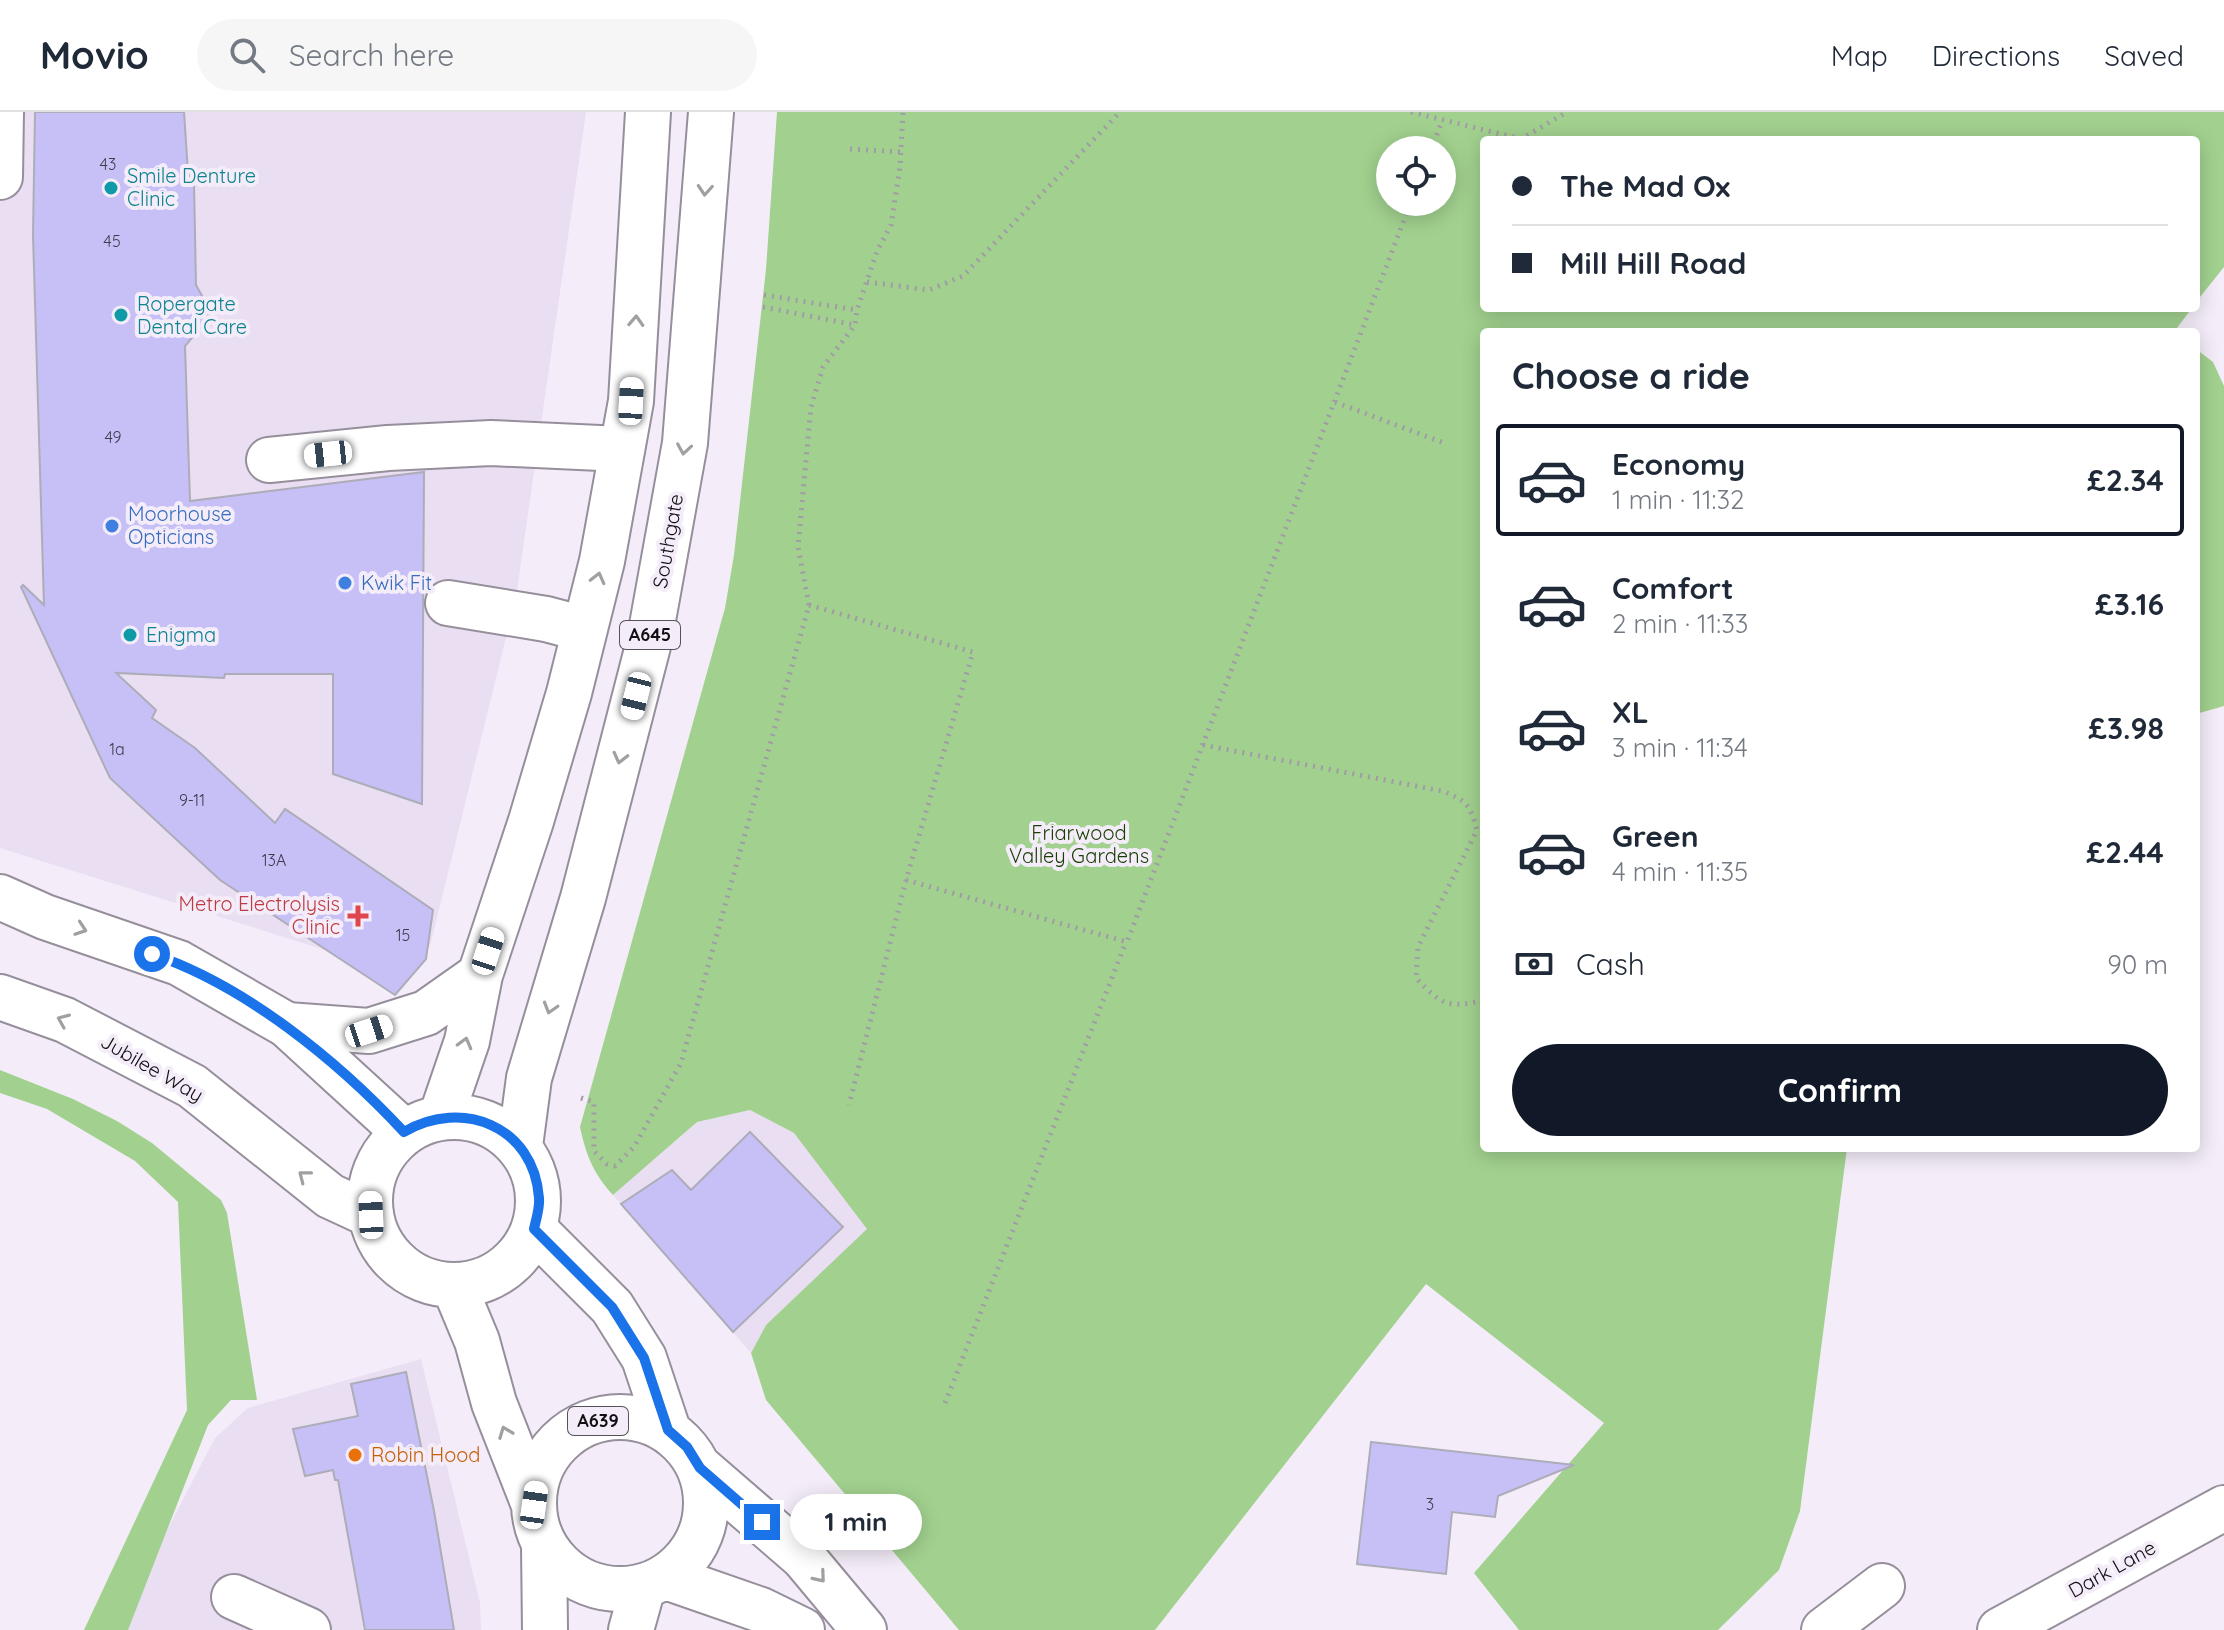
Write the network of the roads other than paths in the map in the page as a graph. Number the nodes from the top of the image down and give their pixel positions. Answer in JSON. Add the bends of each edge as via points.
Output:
{"nodes":[{"id":1,"x":1,"y":112,"type":"edge"},
{"id":2,"x":648,"y":112,"type":"edge"},
{"id":3,"x":711,"y":112,"type":"edge"},
{"id":4,"x":0,"y":164,"type":"edge"},
{"id":5,"x":0,"y":177,"type":"edge"},
{"id":6,"x":622,"y":449,"type":"junction"},
{"id":7,"x":269,"y":460,"type":"dead end"},
{"id":8,"x":448,"y":603,"type":"dead end"},
{"id":9,"x":584,"y":629,"type":"junction"},
{"id":10,"x":3,"y":888,"type":"edge"},
{"id":11,"x":480,"y":975,"type":"junction"},
{"id":12,"x":0,"y":997,"type":"edge"},
{"id":13,"x":287,"y":1025,"type":"junction"},
{"id":14,"x":422,"y":1124,"type":"junction"},
{"id":15,"x":520,"y":1146,"type":"junction"},
{"id":16,"x":371,"y":1215,"type":"junction"},
{"id":17,"x":534,"y":1229,"type":"junction"},
{"id":18,"x":454,"y":1286,"type":"junction"},
{"id":19,"x":668,"y":1430,"type":"junction"},
{"id":20,"x":700,"y":1468,"type":"junction"},
{"id":21,"x":534,"y":1505,"type":"junction"},
{"id":22,"x":2224,"y":1508,"type":"edge"},
{"id":23,"x":544,"y":1546,"type":"junction"},
{"id":24,"x":654,"y":1582,"type":"junction"},
{"id":25,"x":1882,"y":1586,"type":"dead end"},
{"id":26,"x":234,"y":1597,"type":"dead end"},
{"id":27,"x":308,"y":1630,"type":"edge"},
{"id":28,"x":545,"y":1630,"type":"edge"},
{"id":29,"x":631,"y":1630,"type":"edge"},
{"id":30,"x":802,"y":1630,"type":"edge"},
{"id":31,"x":864,"y":1630,"type":"edge"},
{"id":32,"x":1824,"y":1630,"type":"edge"},
{"id":33,"x":2000,"y":1630,"type":"edge"}],
"edges":[{"from":1,"to":4,"type":"main road"},
{"from":6,"to":2,"type":"main road","one_way":true,"via":[[631,401]]},
{"from":3,"to":15,"type":"main road","name":"Southgate","number":"A645","one_way":true,"via":[[685,443],[649,642],[583,898],[529,1078]]},
{"from":4,"to":5,"type":"main road"},
{"from":6,"to":7,"type":"main road","via":[[491,443]]},
{"from":9,"to":6,"type":"main road","one_way":true},
{"from":8,"to":9,"type":"main road"},
{"from":9,"to":11,"type":"main road","via":[[531,821]]},
{"from":10,"to":13,"type":"main road","one_way":true,"via":[[45,917],[179,963]]},
{"from":11,"to":13,"type":"main road","via":[[426,1013],[369,1031]]},
{"from":14,"to":11,"type":"main road","one_way":true,"via":[[467,1041]]},
{"from":16,"to":12,"type":"main road","name":"Jubilee Way","one_way":true,"via":[[330,1196],[192,1086],[65,1020]]},
{"from":13,"to":14,"type":"main road"},
{"from":14,"to":15,"type":"main road","via":[[470,1117],[497,1127]]},
{"from":14,"to":16,"type":"main road","via":[[387,1149],[375,1169]]},
{"from":15,"to":17,"type":"main road","via":[[534,1172],[540,1200]]},
{"from":16,"to":18,"type":"main road","via":[[391,1257],[409,1273]]},
{"from":17,"to":18,"type":"main road","via":[[522,1252],[503,1270],[480,1282]]},
{"from":17,"to":19,"type":"main road","via":[[612,1307],[644,1358]]},
{"from":21,"to":18,"type":"main road","number":"A639","one_way":true},
{"from":19,"to":20,"type":"main road"},
{"from":19,"to":21,"type":"main road","number":"A639","via":[[643,1419],[590,1422],[548,1455],[537,1479]]},
{"from":20,"to":24,"type":"main road","via":[[707,1492],[699,1541],[685,1561]]},
{"from":20,"to":31,"type":"main road","one_way":true,"via":[[803,1557]]},
{"from":21,"to":23,"type":"main road","number":"A639"},
{"from":22,"to":33,"type":"main road","name":"Dark Lane"},
{"from":23,"to":24,"type":"main road","number":"A639","via":[[562,1569],[587,1584],[614,1590]]},
{"from":23,"to":28,"type":"main road"},
{"from":24,"to":29,"type":"main road"},
{"from":24,"to":30,"type":"main road","number":"A639","via":[[761,1610]]},
{"from":25,"to":32,"type":"main road"},
{"from":26,"to":27,"type":"main road"}]}
